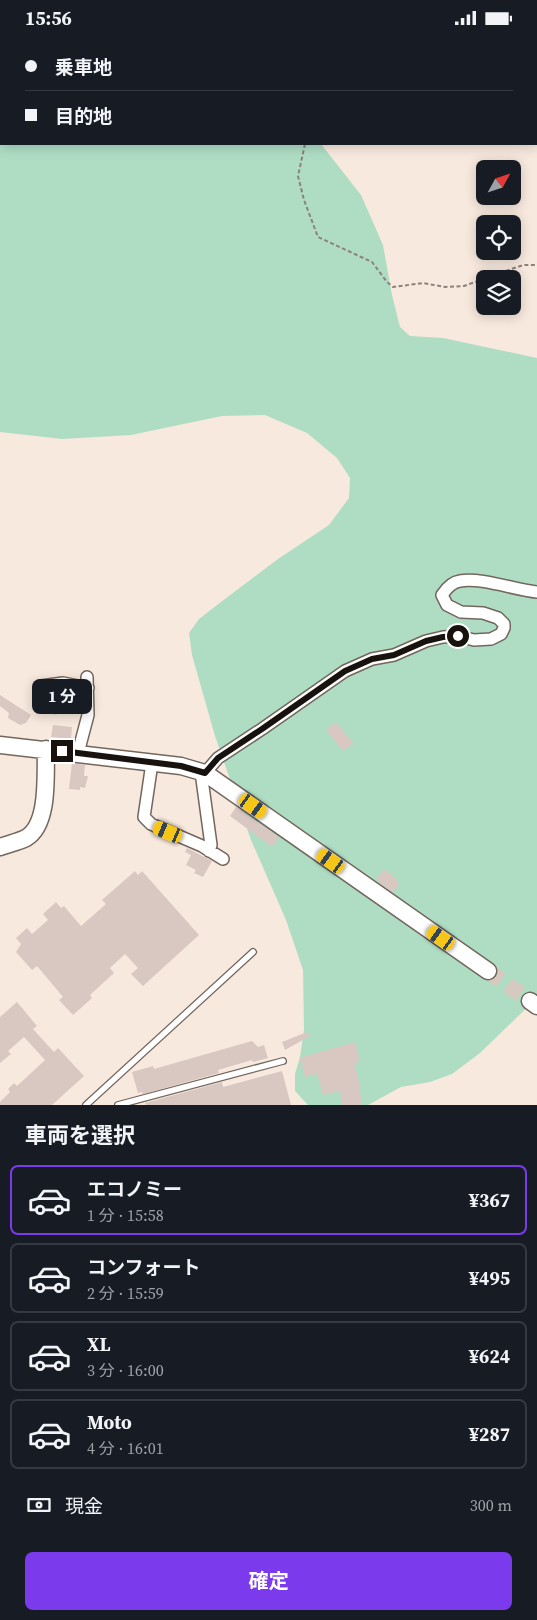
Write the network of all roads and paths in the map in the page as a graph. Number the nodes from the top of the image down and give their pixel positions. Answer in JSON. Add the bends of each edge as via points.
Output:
{"nodes":[{"id":1,"x":305,"y":145,"type":"edge"},
{"id":2,"x":537,"y":265,"type":"edge"},
{"id":3,"x":537,"y":592,"type":"edge"},
{"id":4,"x":41,"y":685,"type":"dead end"},
{"id":5,"x":0,"y":745,"type":"edge"},
{"id":6,"x":46,"y":749,"type":"junction"},
{"id":7,"x":78,"y":753,"type":"junction"},
{"id":8,"x":152,"y":763,"type":"junction"},
{"id":9,"x":203,"y":773,"type":"junction"},
{"id":10,"x":0,"y":847,"type":"edge"},
{"id":11,"x":210,"y":851,"type":"junction"},
{"id":12,"x":223,"y":859,"type":"dead end"},
{"id":13,"x":253,"y":952,"type":"dead end"},
{"id":14,"x":488,"y":971,"type":"tunnel mouth"},
{"id":15,"x":283,"y":1061,"type":"dead end"},
{"id":16,"x":92,"y":1103,"type":"edge"},
{"id":17,"x":86,"y":1105,"type":"edge"},
{"id":18,"x":118,"y":1105,"type":"edge"}],
"edges":[{"from":1,"to":2,"type":"path","via":[[298,176],[318,237],[372,262],[393,287],[423,283],[464,286],[517,267]]},
{"from":3,"to":9,"type":"street","via":[[479,582],[454,583],[442,595],[447,605],[461,612],[498,618],[504,624],[501,634],[491,639],[474,640],[458,636],[426,641],[345,671],[218,758]]},
{"from":4,"to":7,"type":"street","via":[[88,683],[88,715]]},
{"from":5,"to":6,"type":"street"},
{"from":6,"to":7,"type":"street"},
{"from":6,"to":10,"type":"street","via":[[44,797],[38,824],[26,838]]},
{"from":7,"to":8,"type":"street"},
{"from":8,"to":9,"type":"street","via":[[181,766]]},
{"from":8,"to":11,"type":"street","via":[[144,817],[150,824]]},
{"from":9,"to":11,"type":"street"},
{"from":9,"to":14,"type":"street"},
{"from":11,"to":12,"type":"street"},
{"from":13,"to":16,"type":"lane"},
{"from":15,"to":18,"type":"lane"},
{"from":16,"to":17,"type":"lane"}]}
